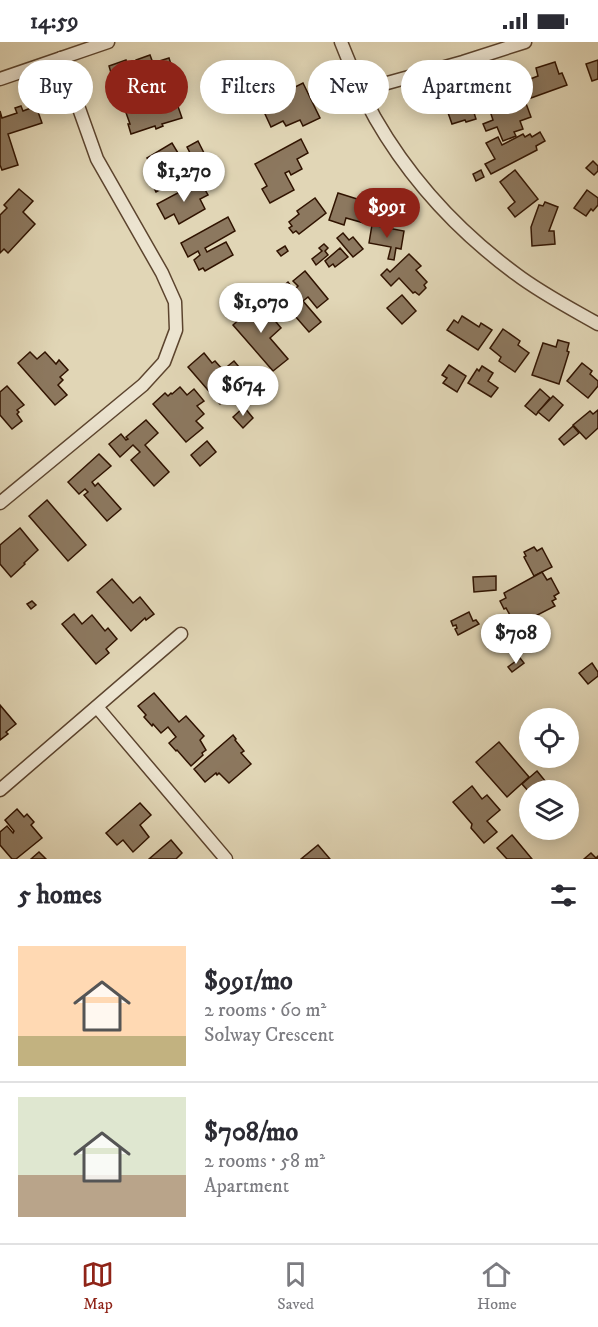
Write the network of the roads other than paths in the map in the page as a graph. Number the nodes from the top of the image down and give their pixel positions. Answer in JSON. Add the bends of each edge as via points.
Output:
{"nodes":[{"id":1,"x":108,"y":42,"type":"edge"},
{"id":2,"x":341,"y":42,"type":"edge"},
{"id":3,"x":525,"y":42,"type":"edge"},
{"id":4,"x":61,"y":58,"type":"junction"},
{"id":5,"x":349,"y":60,"type":"edge"},
{"id":6,"x":0,"y":78,"type":"edge"},
{"id":7,"x":389,"y":83,"type":"edge"},
{"id":8,"x":374,"y":114,"type":"edge"},
{"id":9,"x":598,"y":324,"type":"edge"},
{"id":10,"x":0,"y":503,"type":"edge"},
{"id":11,"x":181,"y":634,"type":"dead end"},
{"id":12,"x":97,"y":707,"type":"junction"},
{"id":13,"x":0,"y":790,"type":"edge"},
{"id":14,"x":226,"y":859,"type":"edge"}],
"edges":[{"from":1,"to":4,"type":"street"},
{"from":2,"to":5,"type":"street"},
{"from":3,"to":7,"type":"street"},
{"from":4,"to":6,"type":"street"},
{"from":4,"to":10,"type":"street","via":[[97,159],[175,302],[176,330],[164,363],[143,385]]},
{"from":8,"to":9,"type":"street","via":[[428,194],[473,239],[552,298]]},
{"from":11,"to":12,"type":"street"},
{"from":12,"to":13,"type":"street"},
{"from":12,"to":14,"type":"street"}]}
